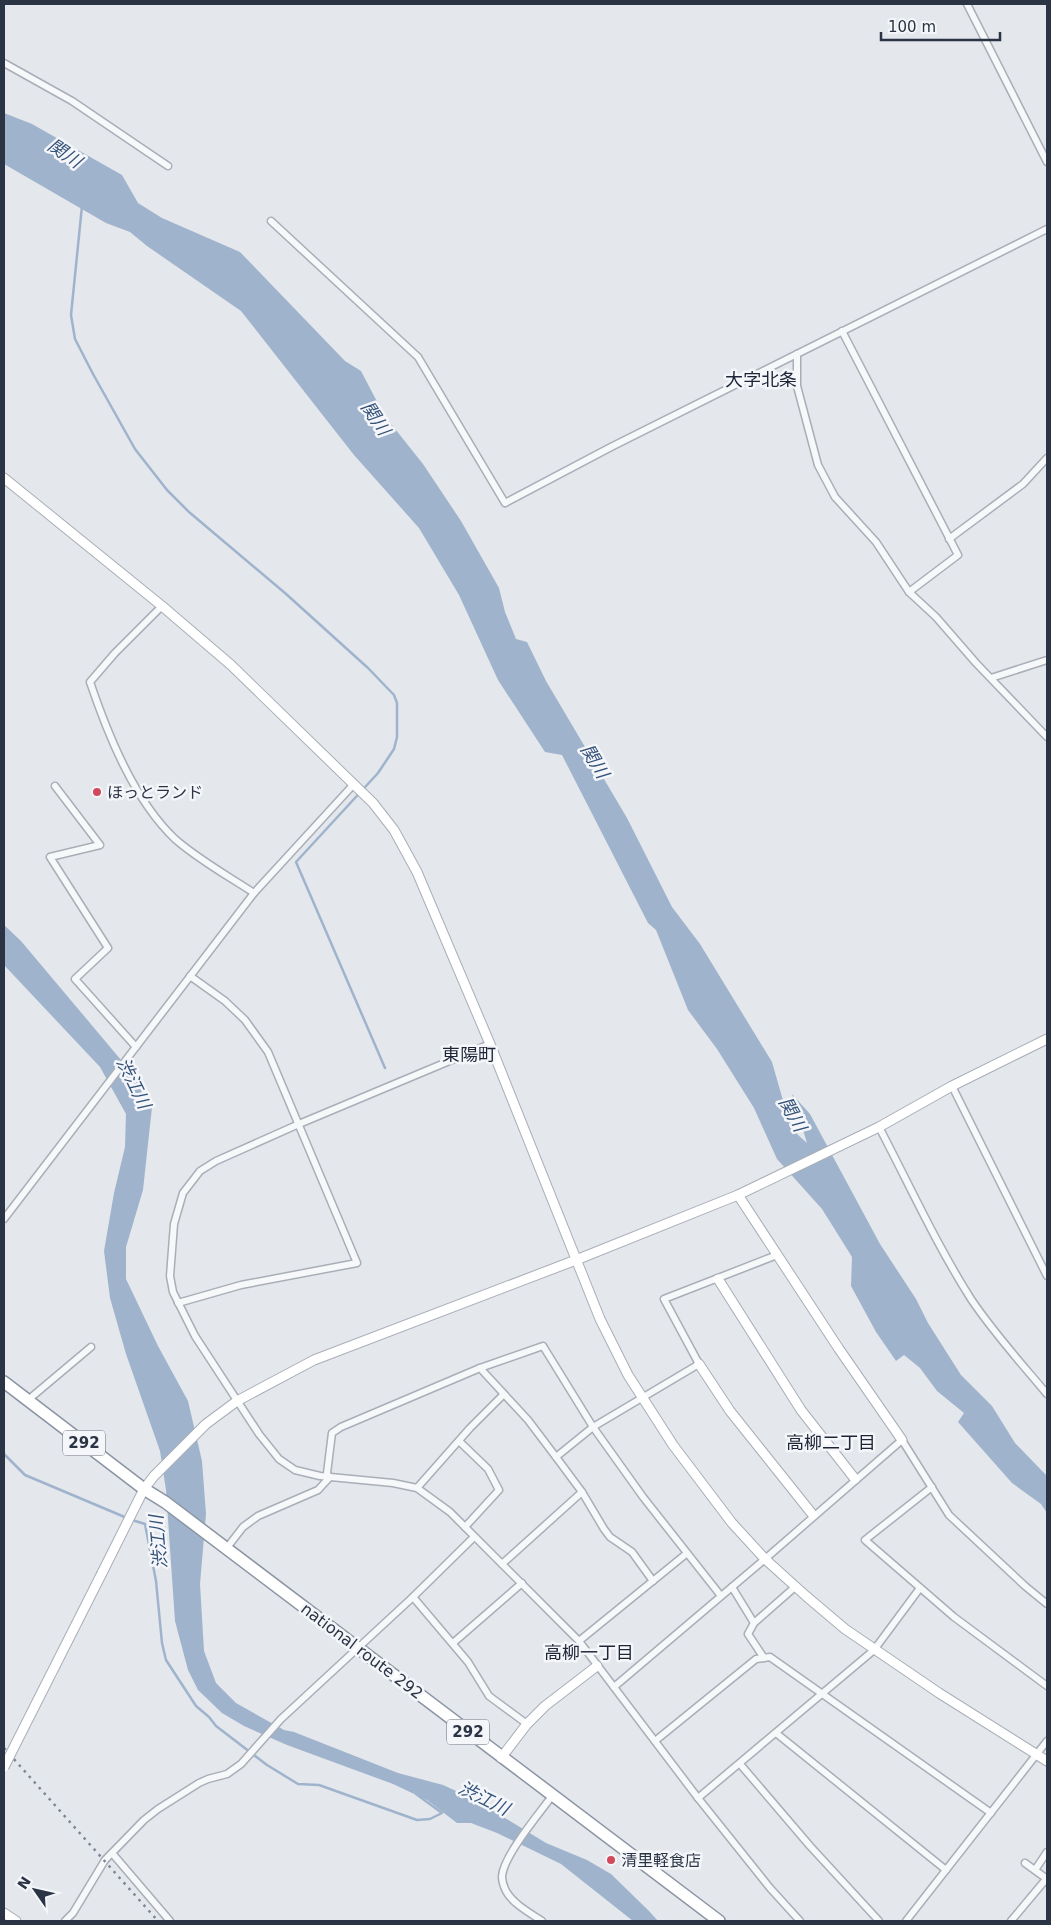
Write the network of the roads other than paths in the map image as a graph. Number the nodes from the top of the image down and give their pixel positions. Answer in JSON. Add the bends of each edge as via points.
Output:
{"nodes":[{"id":1,"x":967,"y":4,"type":"edge"},
{"id":2,"x":4,"y":63,"type":"edge"},
{"id":3,"x":1047,"y":162,"type":"edge"},
{"id":4,"x":168,"y":166,"type":"dead end"},
{"id":5,"x":271,"y":221,"type":"dead end"},
{"id":6,"x":1047,"y":229,"type":"edge"},
{"id":7,"x":842,"y":331,"type":"junction"},
{"id":8,"x":797,"y":354,"type":"junction"},
{"id":9,"x":1047,"y":458,"type":"edge"},
{"id":10,"x":4,"y":478,"type":"edge"},
{"id":11,"x":949,"y":539,"type":"junction"},
{"id":12,"x":909,"y":592,"type":"junction"},
{"id":13,"x":162,"y":606,"type":"junction"},
{"id":14,"x":1047,"y":660,"type":"edge"},
{"id":15,"x":991,"y":678,"type":"junction"},
{"id":16,"x":1047,"y":737,"type":"edge"},
{"id":17,"x":354,"y":784,"type":"junction"},
{"id":18,"x":55,"y":786,"type":"dead end"},
{"id":19,"x":254,"y":893,"type":"junction"},
{"id":20,"x":190,"y":976,"type":"junction"},
{"id":21,"x":1047,"y":1038,"type":"edge"},
{"id":22,"x":490,"y":1044,"type":"junction"},
{"id":23,"x":136,"y":1047,"type":"junction"},
{"id":24,"x":952,"y":1086,"type":"junction"},
{"id":25,"x":299,"y":1124,"type":"junction"},
{"id":26,"x":880,"y":1127,"type":"junction"},
{"id":27,"x":742,"y":1193,"type":"junction"},
{"id":28,"x":4,"y":1219,"type":"edge"},
{"id":29,"x":777,"y":1255,"type":"junction"},
{"id":30,"x":576,"y":1260,"type":"junction"},
{"id":31,"x":1047,"y":1276,"type":"edge"},
{"id":32,"x":718,"y":1279,"type":"junction"},
{"id":33,"x":178,"y":1303,"type":"junction"},
{"id":34,"x":91,"y":1347,"type":"dead end"},
{"id":35,"x":699,"y":1364,"type":"junction"},
{"id":36,"x":480,"y":1368,"type":"junction"},
{"id":37,"x":4,"y":1382,"type":"edge"},
{"id":38,"x":1047,"y":1394,"type":"edge"},
{"id":39,"x":504,"y":1395,"type":"junction"},
{"id":40,"x":642,"y":1398,"type":"junction"},
{"id":41,"x":28,"y":1400,"type":"junction"},
{"id":42,"x":237,"y":1401,"type":"junction"},
{"id":43,"x":593,"y":1427,"type":"junction"},
{"id":44,"x":902,"y":1440,"type":"junction"},
{"id":45,"x":459,"y":1441,"type":"junction"},
{"id":46,"x":556,"y":1457,"type":"junction"},
{"id":47,"x":329,"y":1478,"type":"junction"},
{"id":48,"x":854,"y":1479,"type":"junction"},
{"id":49,"x":932,"y":1487,"type":"junction"},
{"id":50,"x":417,"y":1488,"type":"junction"},
{"id":51,"x":144,"y":1489,"type":"junction"},
{"id":52,"x":582,"y":1492,"type":"junction"},
{"id":53,"x":813,"y":1515,"type":"junction"},
{"id":54,"x":465,"y":1527,"type":"junction"},
{"id":55,"x":474,"y":1537,"type":"junction"},
{"id":56,"x":226,"y":1549,"type":"junction"},
{"id":57,"x":686,"y":1554,"type":"junction"},
{"id":58,"x":765,"y":1559,"type":"junction"},
{"id":59,"x":502,"y":1564,"type":"junction"},
{"id":60,"x":653,"y":1581,"type":"junction"},
{"id":61,"x":522,"y":1583,"type":"junction"},
{"id":62,"x":795,"y":1587,"type":"junction"},
{"id":63,"x":732,"y":1588,"type":"junction"},
{"id":64,"x":920,"y":1588,"type":"junction"},
{"id":65,"x":721,"y":1596,"type":"junction"},
{"id":66,"x":413,"y":1597,"type":"junction"},
{"id":67,"x":1047,"y":1604,"type":"edge"},
{"id":68,"x":754,"y":1623,"type":"junction"},
{"id":69,"x":578,"y":1641,"type":"junction"},
{"id":70,"x":453,"y":1643,"type":"junction"},
{"id":71,"x":358,"y":1647,"type":"junction"},
{"id":72,"x":874,"y":1650,"type":"junction"},
{"id":73,"x":764,"y":1658,"type":"junction"},
{"id":74,"x":597,"y":1666,"type":"junction"},
{"id":75,"x":1047,"y":1686,"type":"edge"},
{"id":76,"x":614,"y":1687,"type":"junction"},
{"id":77,"x":822,"y":1694,"type":"junction"},
{"id":78,"x":527,"y":1724,"type":"junction"},
{"id":79,"x":776,"y":1733,"type":"junction"},
{"id":80,"x":655,"y":1741,"type":"junction"},
{"id":81,"x":1047,"y":1741,"type":"edge"},
{"id":82,"x":1037,"y":1755,"type":"junction"},
{"id":83,"x":501,"y":1758,"type":"junction"},
{"id":84,"x":1047,"y":1761,"type":"edge"},
{"id":85,"x":740,"y":1764,"type":"junction"},
{"id":86,"x":4,"y":1767,"type":"edge"},
{"id":87,"x":552,"y":1796,"type":"junction"},
{"id":88,"x":698,"y":1798,"type":"junction"},
{"id":89,"x":991,"y":1813,"type":"junction"},
{"id":90,"x":1047,"y":1852,"type":"edge"},
{"id":91,"x":112,"y":1853,"type":"junction"},
{"id":92,"x":1025,"y":1863,"type":"dead end"},
{"id":93,"x":946,"y":1870,"type":"junction"},
{"id":94,"x":1035,"y":1870,"type":"junction"},
{"id":95,"x":1047,"y":1879,"type":"edge"},
{"id":96,"x":4,"y":1913,"type":"edge"},
{"id":97,"x":16,"y":1921,"type":"edge"},
{"id":98,"x":65,"y":1921,"type":"edge"},
{"id":99,"x":170,"y":1921,"type":"edge"},
{"id":100,"x":542,"y":1921,"type":"edge"},
{"id":101,"x":718,"y":1921,"type":"edge"},
{"id":102,"x":800,"y":1921,"type":"edge"},
{"id":103,"x":879,"y":1921,"type":"edge"},
{"id":104,"x":906,"y":1921,"type":"edge"},
{"id":105,"x":1011,"y":1921,"type":"edge"}],
"edges":[{"from":1,"to":3,"type":"street"},
{"from":2,"to":4,"type":"street","via":[[72,101]]},
{"from":5,"to":8,"type":"street","via":[[418,357],[506,503]]},
{"from":6,"to":7,"type":"street"},
{"from":7,"to":8,"type":"street"},
{"from":7,"to":11,"type":"street"},
{"from":8,"to":12,"type":"street","via":[[797,386],[818,464],[835,498],[876,542]]},
{"from":9,"to":11,"type":"street","via":[[1023,484]]},
{"from":10,"to":13,"type":"street"},
{"from":11,"to":12,"type":"street","via":[[958,555]]},
{"from":12,"to":15,"type":"street"},
{"from":13,"to":17,"type":"street","via":[[231,665]]},
{"from":13,"to":19,"type":"street","via":[[90,682],[115,748],[154,813],[174,838],[194,855]]},
{"from":14,"to":15,"type":"street"},
{"from":15,"to":16,"type":"street"},
{"from":17,"to":19,"type":"street"},
{"from":17,"to":22,"type":"street","via":[[394,830],[417,872]]},
{"from":18,"to":23,"type":"street","via":[[100,845],[50,857],[108,948],[75,979]]},
{"from":19,"to":20,"type":"street"},
{"from":20,"to":23,"type":"street"},
{"from":20,"to":25,"type":"street","via":[[245,1020],[268,1052]]},
{"from":21,"to":24,"type":"street"},
{"from":22,"to":25,"type":"street"},
{"from":22,"to":30,"type":"street"},
{"from":23,"to":28,"type":"street"},
{"from":24,"to":26,"type":"street"},
{"from":24,"to":31,"type":"street"},
{"from":25,"to":33,"type":"street","via":[[208,1166],[200,1171],[183,1194],[171,1247],[170,1276]]},
{"from":25,"to":33,"type":"street","via":[[356,1263],[240,1285]]},
{"from":26,"to":27,"type":"street"},
{"from":26,"to":38,"type":"street","via":[[953,1270]]},
{"from":27,"to":29,"type":"street"},
{"from":27,"to":30,"type":"street"},
{"from":29,"to":32,"type":"street"},
{"from":29,"to":44,"type":"street"},
{"from":30,"to":40,"type":"street","via":[[600,1319]]},
{"from":30,"to":42,"type":"street","via":[[314,1360]]},
{"from":32,"to":35,"type":"street","via":[[664,1299]]},
{"from":32,"to":48,"type":"street","via":[[801,1410]]},
{"from":33,"to":42,"type":"street"},
{"from":34,"to":41,"type":"street"},
{"from":35,"to":40,"type":"street"},
{"from":35,"to":53,"type":"street","via":[[736,1418]]},
{"from":36,"to":39,"type":"street"},
{"from":36,"to":43,"type":"street","via":[[543,1346]]},
{"from":36,"to":47,"type":"street","via":[[332,1433]]},
{"from":37,"to":41,"type":"highway","name":"national route 292","number":"292"},
{"from":39,"to":45,"type":"street"},
{"from":39,"to":46,"type":"street"},
{"from":40,"to":43,"type":"street"},
{"from":40,"to":58,"type":"street","via":[[706,1490]]},
{"from":41,"to":51,"type":"highway","name":"national route 292","number":"292"},
{"from":42,"to":47,"type":"street","via":[[279,1459],[295,1470]]},
{"from":42,"to":51,"type":"street","via":[[206,1424]]},
{"from":43,"to":46,"type":"street"},
{"from":43,"to":57,"type":"street"},
{"from":44,"to":48,"type":"street"},
{"from":44,"to":49,"type":"street"},
{"from":45,"to":50,"type":"street"},
{"from":45,"to":54,"type":"street","via":[[488,1469],[499,1490]]},
{"from":46,"to":52,"type":"street"},
{"from":47,"to":50,"type":"street"},
{"from":47,"to":56,"type":"street","via":[[318,1490],[258,1516],[243,1527]]},
{"from":48,"to":53,"type":"street"},
{"from":49,"to":64,"type":"street","via":[[865,1540]]},
{"from":49,"to":67,"type":"street","via":[[949,1515]]},
{"from":50,"to":54,"type":"street"},
{"from":51,"to":56,"type":"highway","name":"national route 292","number":"292"},
{"from":51,"to":86,"type":"street","bridge":true},
{"from":52,"to":59,"type":"street"},
{"from":52,"to":60,"type":"street","via":[[610,1537],[632,1552]]},
{"from":53,"to":58,"type":"street"},
{"from":54,"to":55,"type":"street"},
{"from":55,"to":59,"type":"street"},
{"from":55,"to":66,"type":"street"},
{"from":56,"to":71,"type":"highway","name":"national route 292","number":"292"},
{"from":57,"to":60,"type":"street"},
{"from":57,"to":65,"type":"street"},
{"from":58,"to":62,"type":"street"},
{"from":58,"to":63,"type":"street"},
{"from":59,"to":61,"type":"street"},
{"from":60,"to":69,"type":"street"},
{"from":61,"to":69,"type":"street"},
{"from":61,"to":70,"type":"street"},
{"from":62,"to":68,"type":"street"},
{"from":62,"to":72,"type":"street"},
{"from":63,"to":65,"type":"street"},
{"from":63,"to":68,"type":"street"},
{"from":64,"to":72,"type":"street"},
{"from":64,"to":75,"type":"street"},
{"from":65,"to":76,"type":"street"},
{"from":66,"to":70,"type":"street"},
{"from":66,"to":71,"type":"street"},
{"from":68,"to":73,"type":"street","via":[[748,1634]]},
{"from":69,"to":74,"type":"street"},
{"from":70,"to":78,"type":"street","via":[[489,1696]]},
{"from":71,"to":83,"type":"highway","name":"national route 292","number":"292"},
{"from":71,"to":91,"type":"street","via":[[281,1719],[241,1764],[227,1774],[208,1779],[158,1809]]},
{"from":72,"to":77,"type":"street"},
{"from":72,"to":82,"type":"street"},
{"from":73,"to":77,"type":"street","via":[[770,1657]]},
{"from":73,"to":80,"type":"street","via":[[756,1659]]},
{"from":74,"to":76,"type":"street"},
{"from":74,"to":78,"type":"street"},
{"from":76,"to":80,"type":"street"},
{"from":77,"to":79,"type":"street"},
{"from":77,"to":89,"type":"street"},
{"from":78,"to":83,"type":"street"},
{"from":79,"to":85,"type":"street"},
{"from":79,"to":93,"type":"street"},
{"from":80,"to":88,"type":"street"},
{"from":81,"to":82,"type":"street"},
{"from":82,"to":84,"type":"street"},
{"from":82,"to":89,"type":"street"},
{"from":83,"to":87,"type":"highway","name":"national route 292","number":"292"},
{"from":85,"to":88,"type":"street"},
{"from":85,"to":103,"type":"street"},
{"from":87,"to":100,"type":"street","via":[[513,1850],[502,1876],[506,1890],[515,1901]]},
{"from":87,"to":101,"type":"highway","name":"national route 292","number":"292"},
{"from":88,"to":102,"type":"street"},
{"from":89,"to":93,"type":"street"},
{"from":90,"to":94,"type":"street"},
{"from":91,"to":98,"type":"street","via":[[104,1860]]},
{"from":91,"to":99,"type":"street"},
{"from":92,"to":94,"type":"street"},
{"from":93,"to":104,"type":"street"},
{"from":94,"to":95,"type":"street"},
{"from":95,"to":105,"type":"street"},
{"from":96,"to":97,"type":"street"}]}
